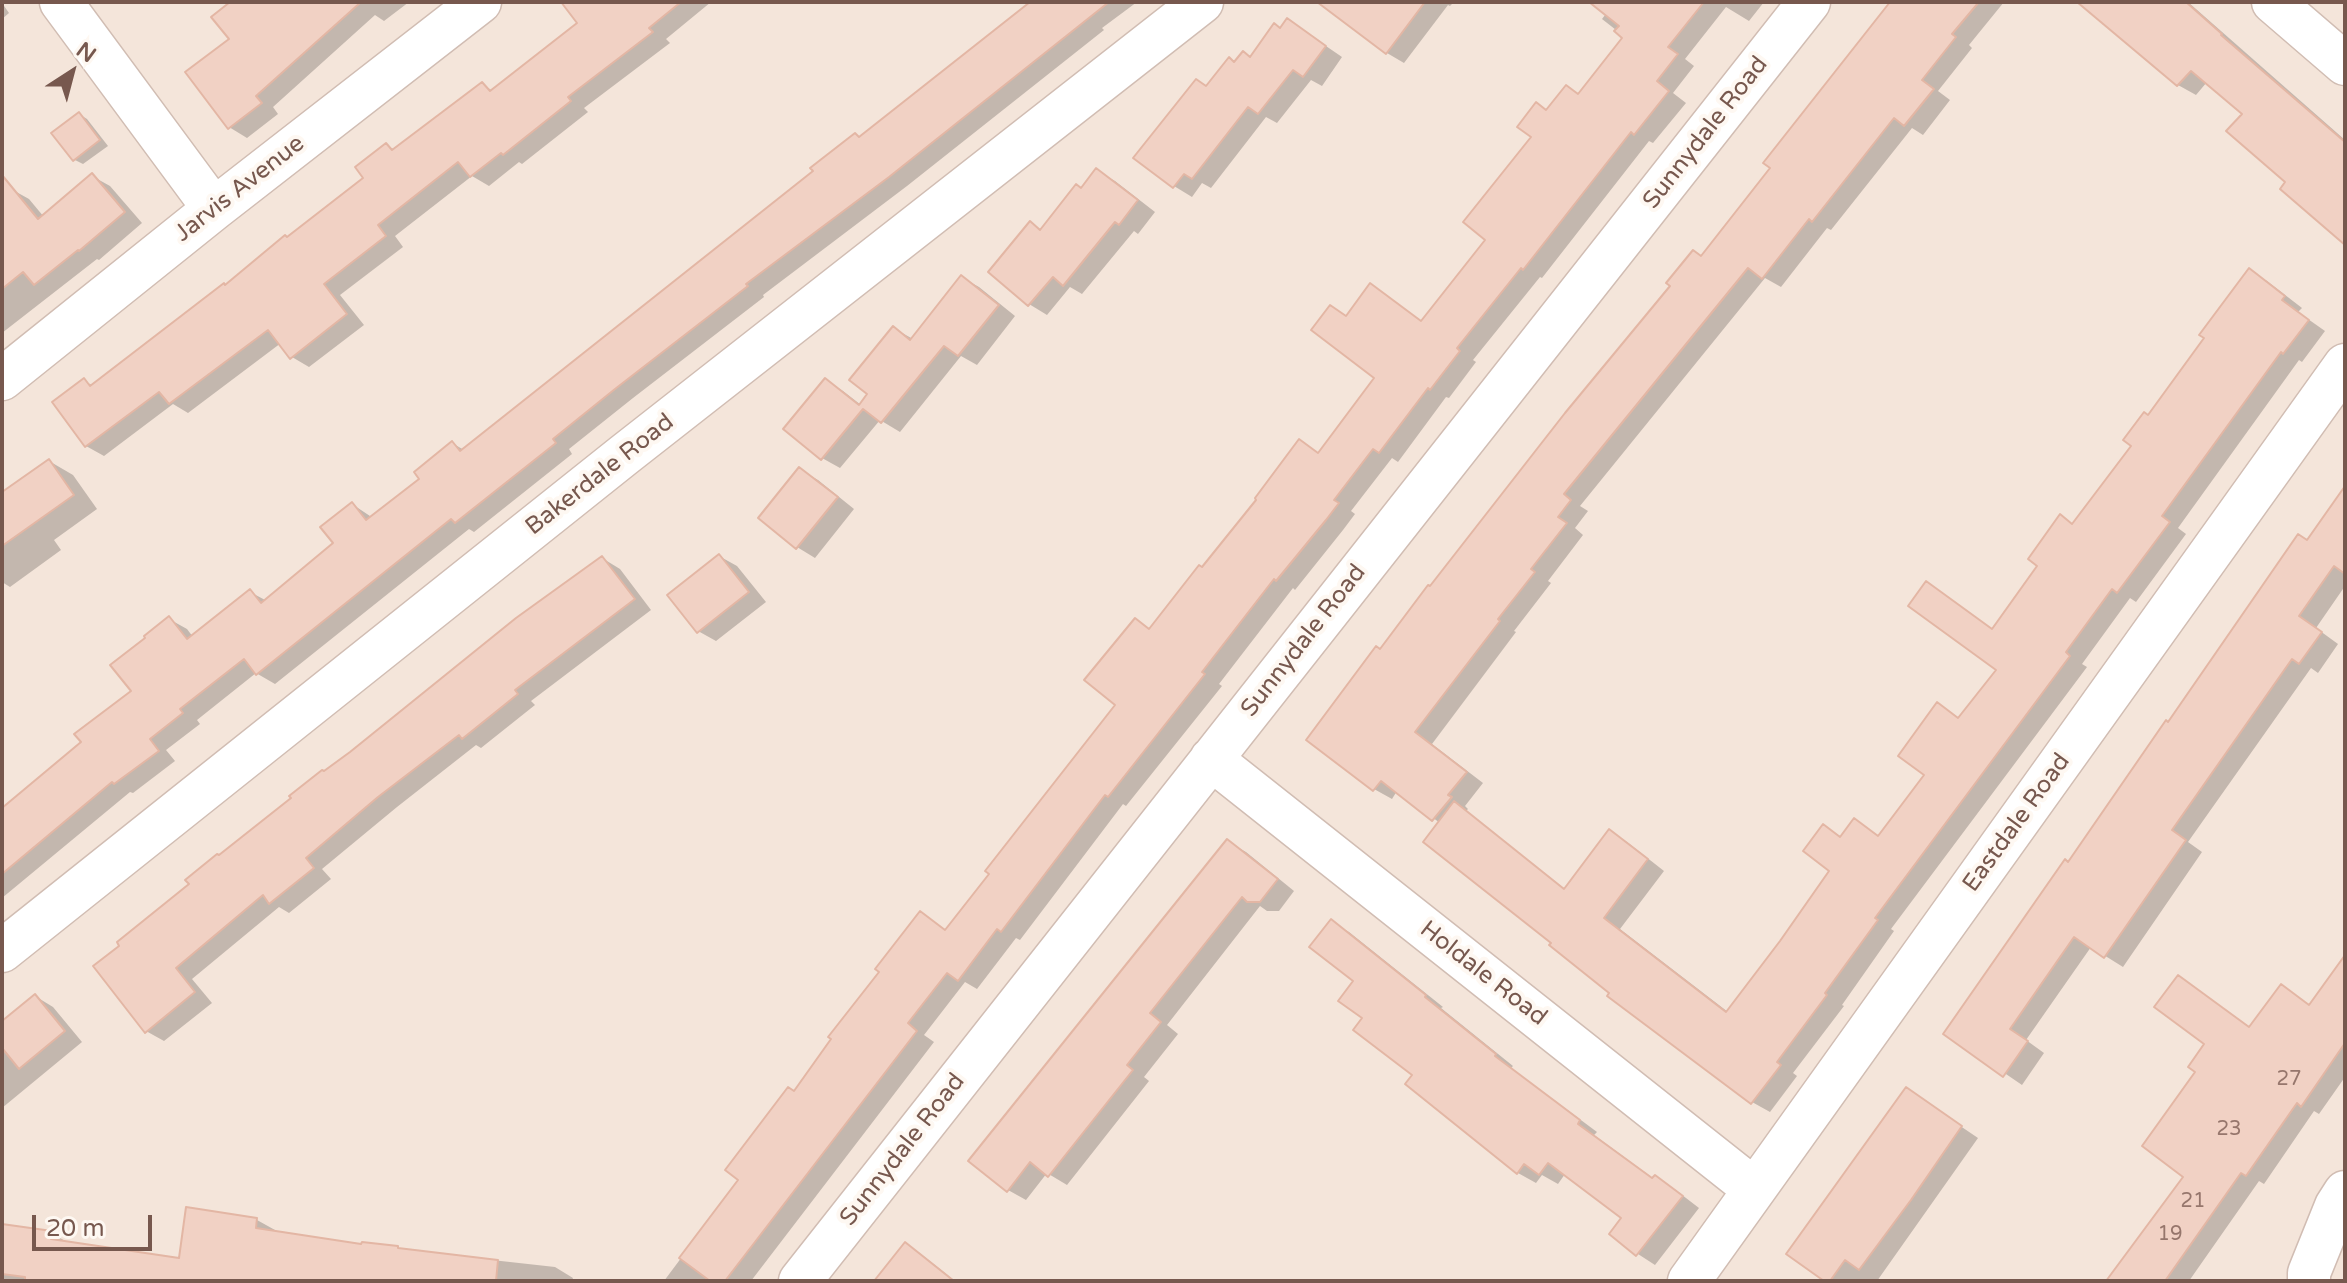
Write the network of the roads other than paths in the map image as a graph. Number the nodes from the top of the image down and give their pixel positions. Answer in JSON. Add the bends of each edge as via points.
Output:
{"nodes":[{"id":1,"x":61,"y":2,"type":"edge"},
{"id":2,"x":480,"y":2,"type":"edge"},
{"id":3,"x":1202,"y":2,"type":"edge"},
{"id":4,"x":1809,"y":2,"type":"edge"},
{"id":5,"x":2273,"y":2,"type":"edge"},
{"id":6,"x":2345,"y":64,"type":"edge"},
{"id":7,"x":214,"y":209,"type":"junction"},
{"id":8,"x":2345,"y":365,"type":"edge"},
{"id":9,"x":2,"y":379,"type":"edge"},
{"id":10,"x":1211,"y":759,"type":"junction"},
{"id":11,"x":2,"y":951,"type":"edge"},
{"id":12,"x":1754,"y":1189,"type":"junction"},
{"id":13,"x":2345,"y":1192,"type":"edge"},
{"id":14,"x":2302,"y":1278,"type":"edge"},
{"id":15,"x":800,"y":1281,"type":"edge"},
{"id":16,"x":1689,"y":1281,"type":"edge"}],
"edges":[{"from":1,"to":7,"type":"street"},
{"from":2,"to":7,"type":"street","name":"Jarvis Avenue"},
{"from":3,"to":11,"type":"street","name":"Bakerdale Road"},
{"from":4,"to":10,"type":"street","name":"Sunnydale Road"},
{"from":5,"to":6,"type":"street"},
{"from":7,"to":9,"type":"street","name":"Jarvis Avenue"},
{"from":8,"to":12,"type":"street","name":"Eastdale Road"},
{"from":10,"to":12,"type":"street","name":"Holdale Road"},
{"from":10,"to":15,"type":"street","name":"Sunnydale Road"},
{"from":12,"to":16,"type":"street","name":"Eastdale Road"},
{"from":13,"to":14,"type":"street"}]}
